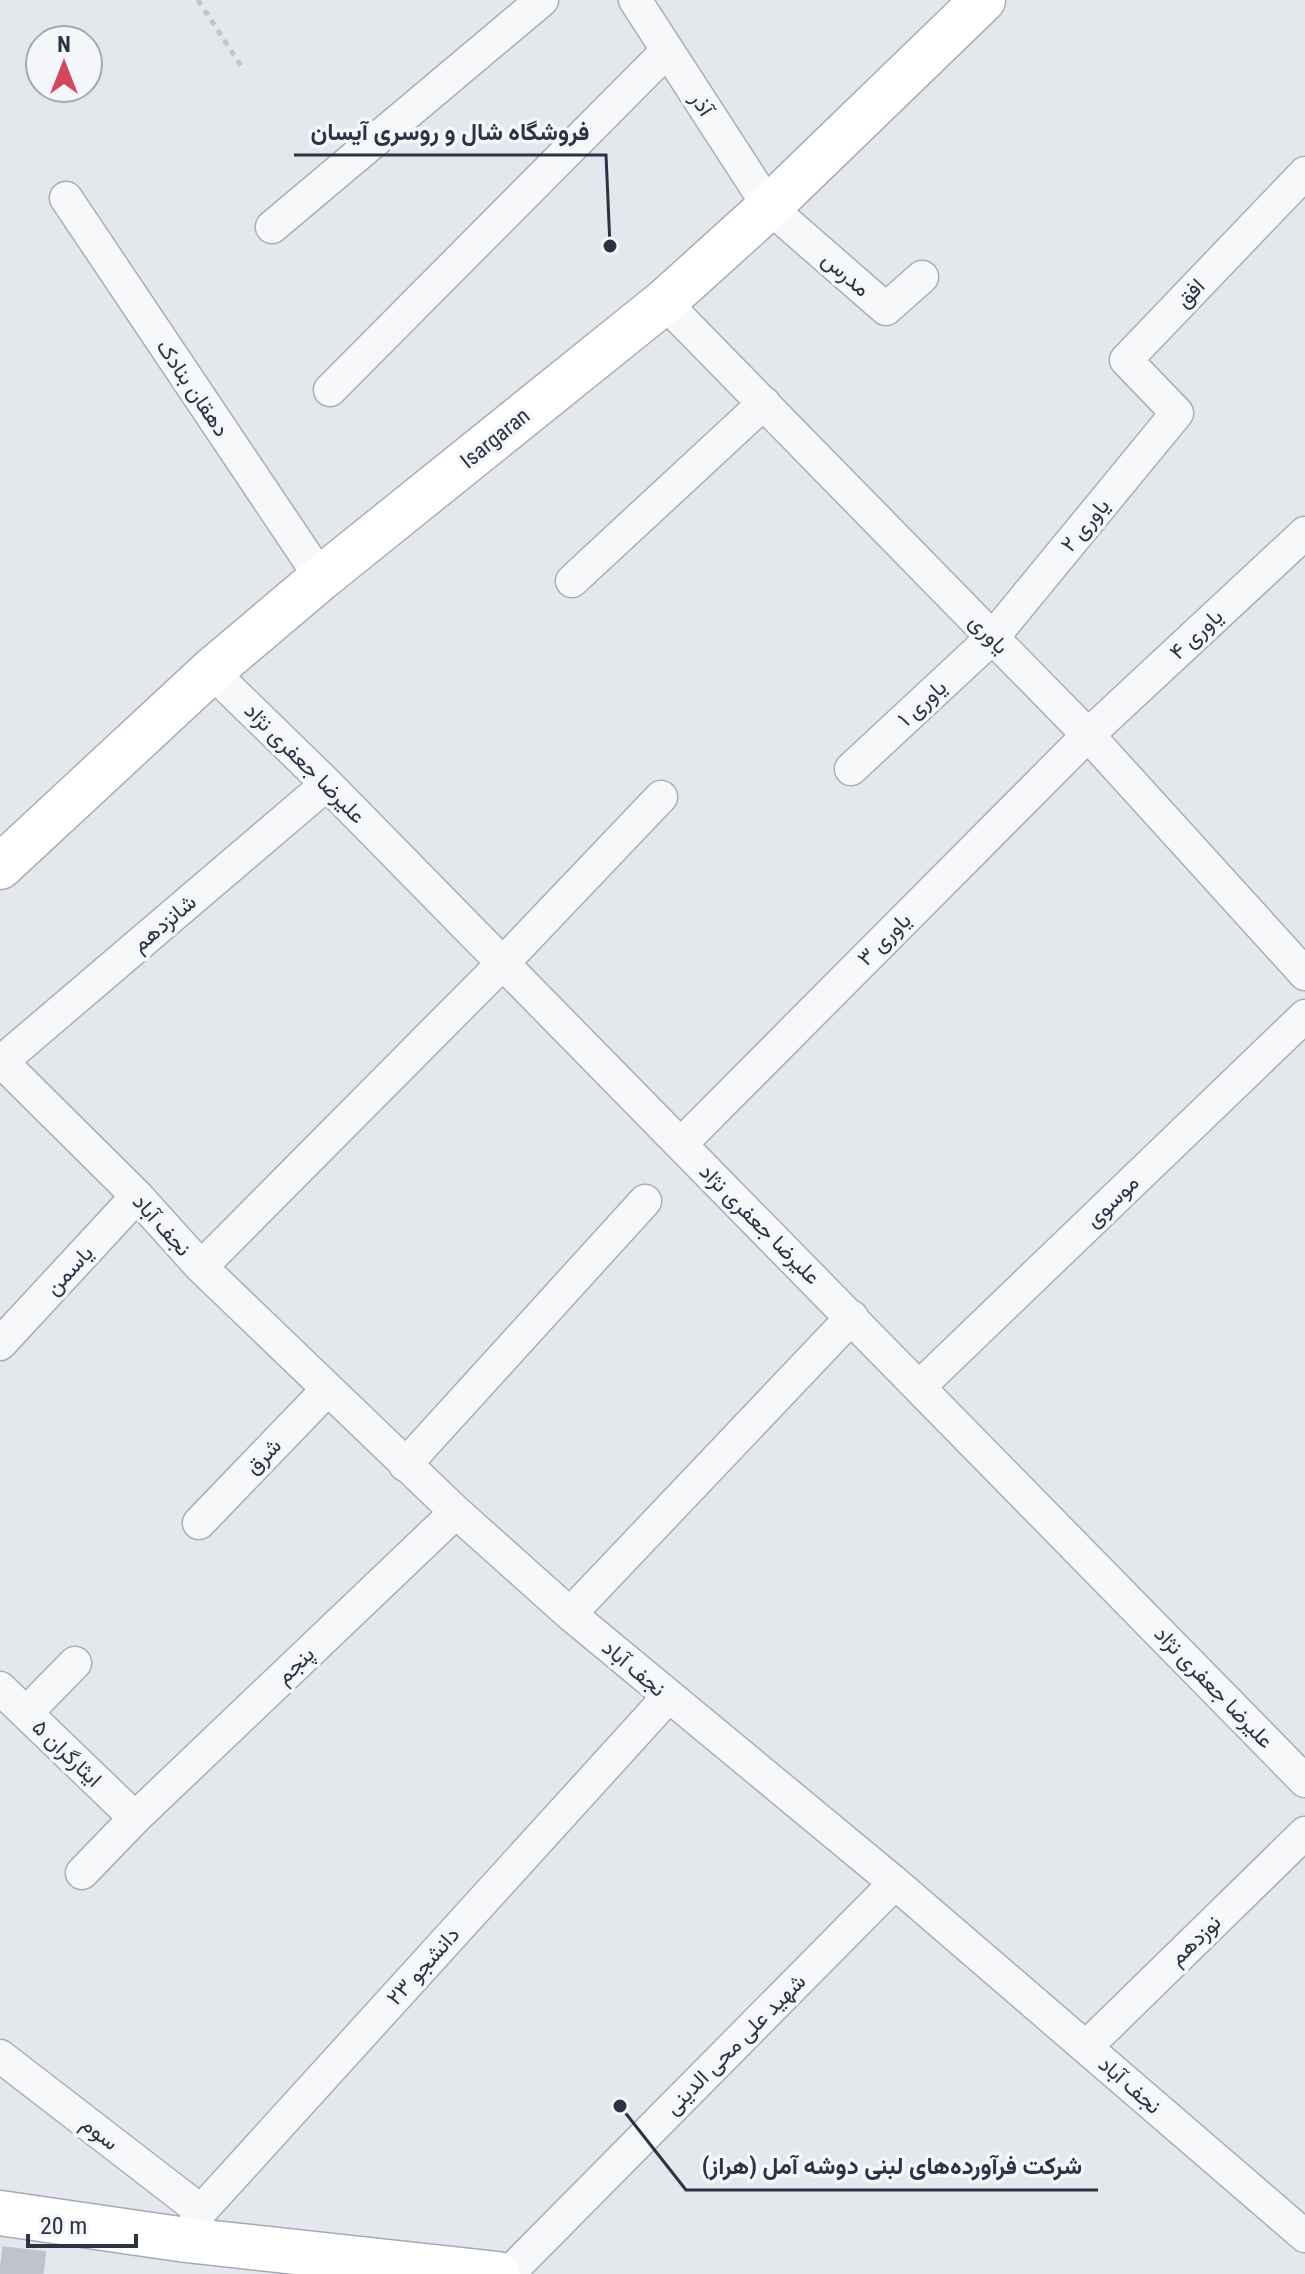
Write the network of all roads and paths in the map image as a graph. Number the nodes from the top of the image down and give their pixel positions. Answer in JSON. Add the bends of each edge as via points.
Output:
{"nodes":[{"id":1,"x":198,"y":0,"type":"edge"},
{"id":2,"x":542,"y":0,"type":"edge"},
{"id":3,"x":983,"y":0,"type":"edge"},
{"id":4,"x":639,"y":2,"type":"edge"},
{"id":5,"x":667,"y":51,"type":"junction"},
{"id":6,"x":241,"y":66,"type":"dead end"},
{"id":7,"x":1305,"y":173,"type":"edge"},
{"id":8,"x":66,"y":198,"type":"dead end"},
{"id":9,"x":769,"y":207,"type":"junction"},
{"id":10,"x":272,"y":227,"type":"dead end"},
{"id":11,"x":922,"y":277,"type":"dead end"},
{"id":12,"x":664,"y":302,"type":"junction"},
{"id":13,"x":330,"y":390,"type":"dead end"},
{"id":14,"x":764,"y":403,"type":"junction"},
{"id":15,"x":1177,"y":413,"type":"joint"},
{"id":16,"x":1305,"y":533,"type":"edge"},
{"id":17,"x":321,"y":578,"type":"junction"},
{"id":18,"x":572,"y":581,"type":"dead end"},
{"id":19,"x":993,"y":637,"type":"junction"},
{"id":20,"x":211,"y":671,"type":"junction"},
{"id":21,"x":1088,"y":735,"type":"junction"},
{"id":22,"x":851,"y":769,"type":"dead end"},
{"id":23,"x":327,"y":784,"type":"junction"},
{"id":24,"x":661,"y":797,"type":"dead end"},
{"id":25,"x":0,"y":867,"type":"edge"},
{"id":26,"x":503,"y":963,"type":"junction"},
{"id":27,"x":1305,"y":974,"type":"edge"},
{"id":28,"x":1305,"y":1016,"type":"edge"},
{"id":29,"x":0,"y":1061,"type":"edge"},
{"id":30,"x":681,"y":1144,"type":"junction"},
{"id":31,"x":137,"y":1196,"type":"junction"},
{"id":32,"x":645,"y":1201,"type":"dead end"},
{"id":33,"x":201,"y":1267,"type":"junction"},
{"id":34,"x":852,"y":1317,"type":"junction"},
{"id":35,"x":0,"y":1344,"type":"edge"},
{"id":36,"x":919,"y":1387,"type":"junction"},
{"id":37,"x":328,"y":1389,"type":"junction"},
{"id":38,"x":405,"y":1465,"type":"junction"},
{"id":39,"x":456,"y":1512,"type":"junction"},
{"id":40,"x":199,"y":1523,"type":"dead end"},
{"id":41,"x":570,"y":1614,"type":"junction"},
{"id":42,"x":75,"y":1663,"type":"dead end"},
{"id":43,"x":0,"y":1688,"type":"edge"},
{"id":44,"x":668,"y":1697,"type":"junction"},
{"id":45,"x":26,"y":1713,"type":"junction"},
{"id":46,"x":1301,"y":1768,"type":"edge"},
{"id":47,"x":135,"y":1818,"type":"junction"},
{"id":48,"x":1305,"y":1833,"type":"edge"},
{"id":49,"x":82,"y":1873,"type":"dead end"},
{"id":50,"x":895,"y":1883,"type":"junction"},
{"id":51,"x":1086,"y":2047,"type":"junction"},
{"id":52,"x":0,"y":2056,"type":"edge"},
{"id":53,"x":0,"y":2213,"type":"edge"},
{"id":54,"x":193,"y":2226,"type":"junction"},
{"id":55,"x":1305,"y":2236,"type":"edge"},
{"id":56,"x":498,"y":2274,"type":"edge"},
{"id":57,"x":508,"y":2274,"type":"edge"}],
"edges":[{"from":1,"to":6,"type":"path"},
{"from":2,"to":10,"type":"street"},
{"from":3,"to":9,"type":"main road","name":"Isargaran"},
{"from":4,"to":5,"type":"street","name":"آذر"},
{"from":5,"to":9,"type":"street","name":"آذر"},
{"from":5,"to":13,"type":"street"},
{"from":7,"to":15,"type":"street","name":"افق","via":[[1126,360]]},
{"from":8,"to":17,"type":"street","name":"دهقان بنادک"},
{"from":9,"to":11,"type":"street","name":"مدرس","via":[[886,309]]},
{"from":9,"to":12,"type":"main road","name":"Isargaran"},
{"from":12,"to":14,"type":"street","name":"یاوری"},
{"from":12,"to":17,"type":"main road","name":"Isargaran"},
{"from":14,"to":18,"type":"street"},
{"from":14,"to":19,"type":"street","name":"یاوری"},
{"from":15,"to":19,"type":"street","name":"یاوری ۲"},
{"from":16,"to":21,"type":"street","name":"یاوری ۴"},
{"from":17,"to":20,"type":"main road","name":"Isargaran"},
{"from":19,"to":21,"type":"street","name":"یاوری"},
{"from":19,"to":22,"type":"street","name":"یاوری ۱"},
{"from":20,"to":23,"type":"street","name":"علیرضا جعفری نژاد"},
{"from":20,"to":25,"type":"main road","name":"Isargaran"},
{"from":21,"to":27,"type":"street","name":"یاوری"},
{"from":21,"to":30,"type":"street","name":"یاوری ۳"},
{"from":23,"to":26,"type":"street","name":"علیرضا جعفری نژاد"},
{"from":23,"to":29,"type":"street","name":"شانزدهم"},
{"from":24,"to":26,"type":"street"},
{"from":26,"to":30,"type":"street","name":"علیرضا جعفری نژاد"},
{"from":26,"to":33,"type":"street"},
{"from":28,"to":36,"type":"street","name":"موسوی"},
{"from":29,"to":31,"type":"street","name":"نجف آباد"},
{"from":30,"to":34,"type":"street","name":"علیرضا جعفری نژاد"},
{"from":31,"to":33,"type":"street","name":"نجف آباد"},
{"from":31,"to":35,"type":"street","name":"یاسمن"},
{"from":32,"to":38,"type":"street"},
{"from":33,"to":37,"type":"street","name":"نجف آباد"},
{"from":34,"to":36,"type":"street","name":"علیرضا جعفری نژاد"},
{"from":34,"to":41,"type":"street"},
{"from":36,"to":46,"type":"street","name":"علیرضا جعفری نژاد"},
{"from":37,"to":38,"type":"street","name":"نجف آباد"},
{"from":37,"to":40,"type":"street","name":"شرق"},
{"from":38,"to":39,"type":"street","name":"نجف آباد"},
{"from":39,"to":41,"type":"street","name":"نجف آباد"},
{"from":39,"to":47,"type":"street","name":"پنجم"},
{"from":41,"to":44,"type":"street","name":"نجف آباد"},
{"from":42,"to":45,"type":"street"},
{"from":43,"to":45,"type":"street","name":"ایثارگران ۵"},
{"from":44,"to":50,"type":"street","name":"نجف آباد"},
{"from":44,"to":54,"type":"street","name":"دانشجو ۲۳"},
{"from":45,"to":47,"type":"street","name":"ایثارگران ۵"},
{"from":47,"to":49,"type":"street","name":"پنجم"},
{"from":48,"to":51,"type":"street","name":"نوزدهم"},
{"from":50,"to":51,"type":"street","name":"نجف آباد"},
{"from":50,"to":57,"type":"street","name":"شهید علی محی الدینی"},
{"from":51,"to":55,"type":"street","name":"نجف آباد"},
{"from":52,"to":54,"type":"street","name":"سوم"},
{"from":53,"to":54,"type":"main road"},
{"from":54,"to":56,"type":"main road"}]}
